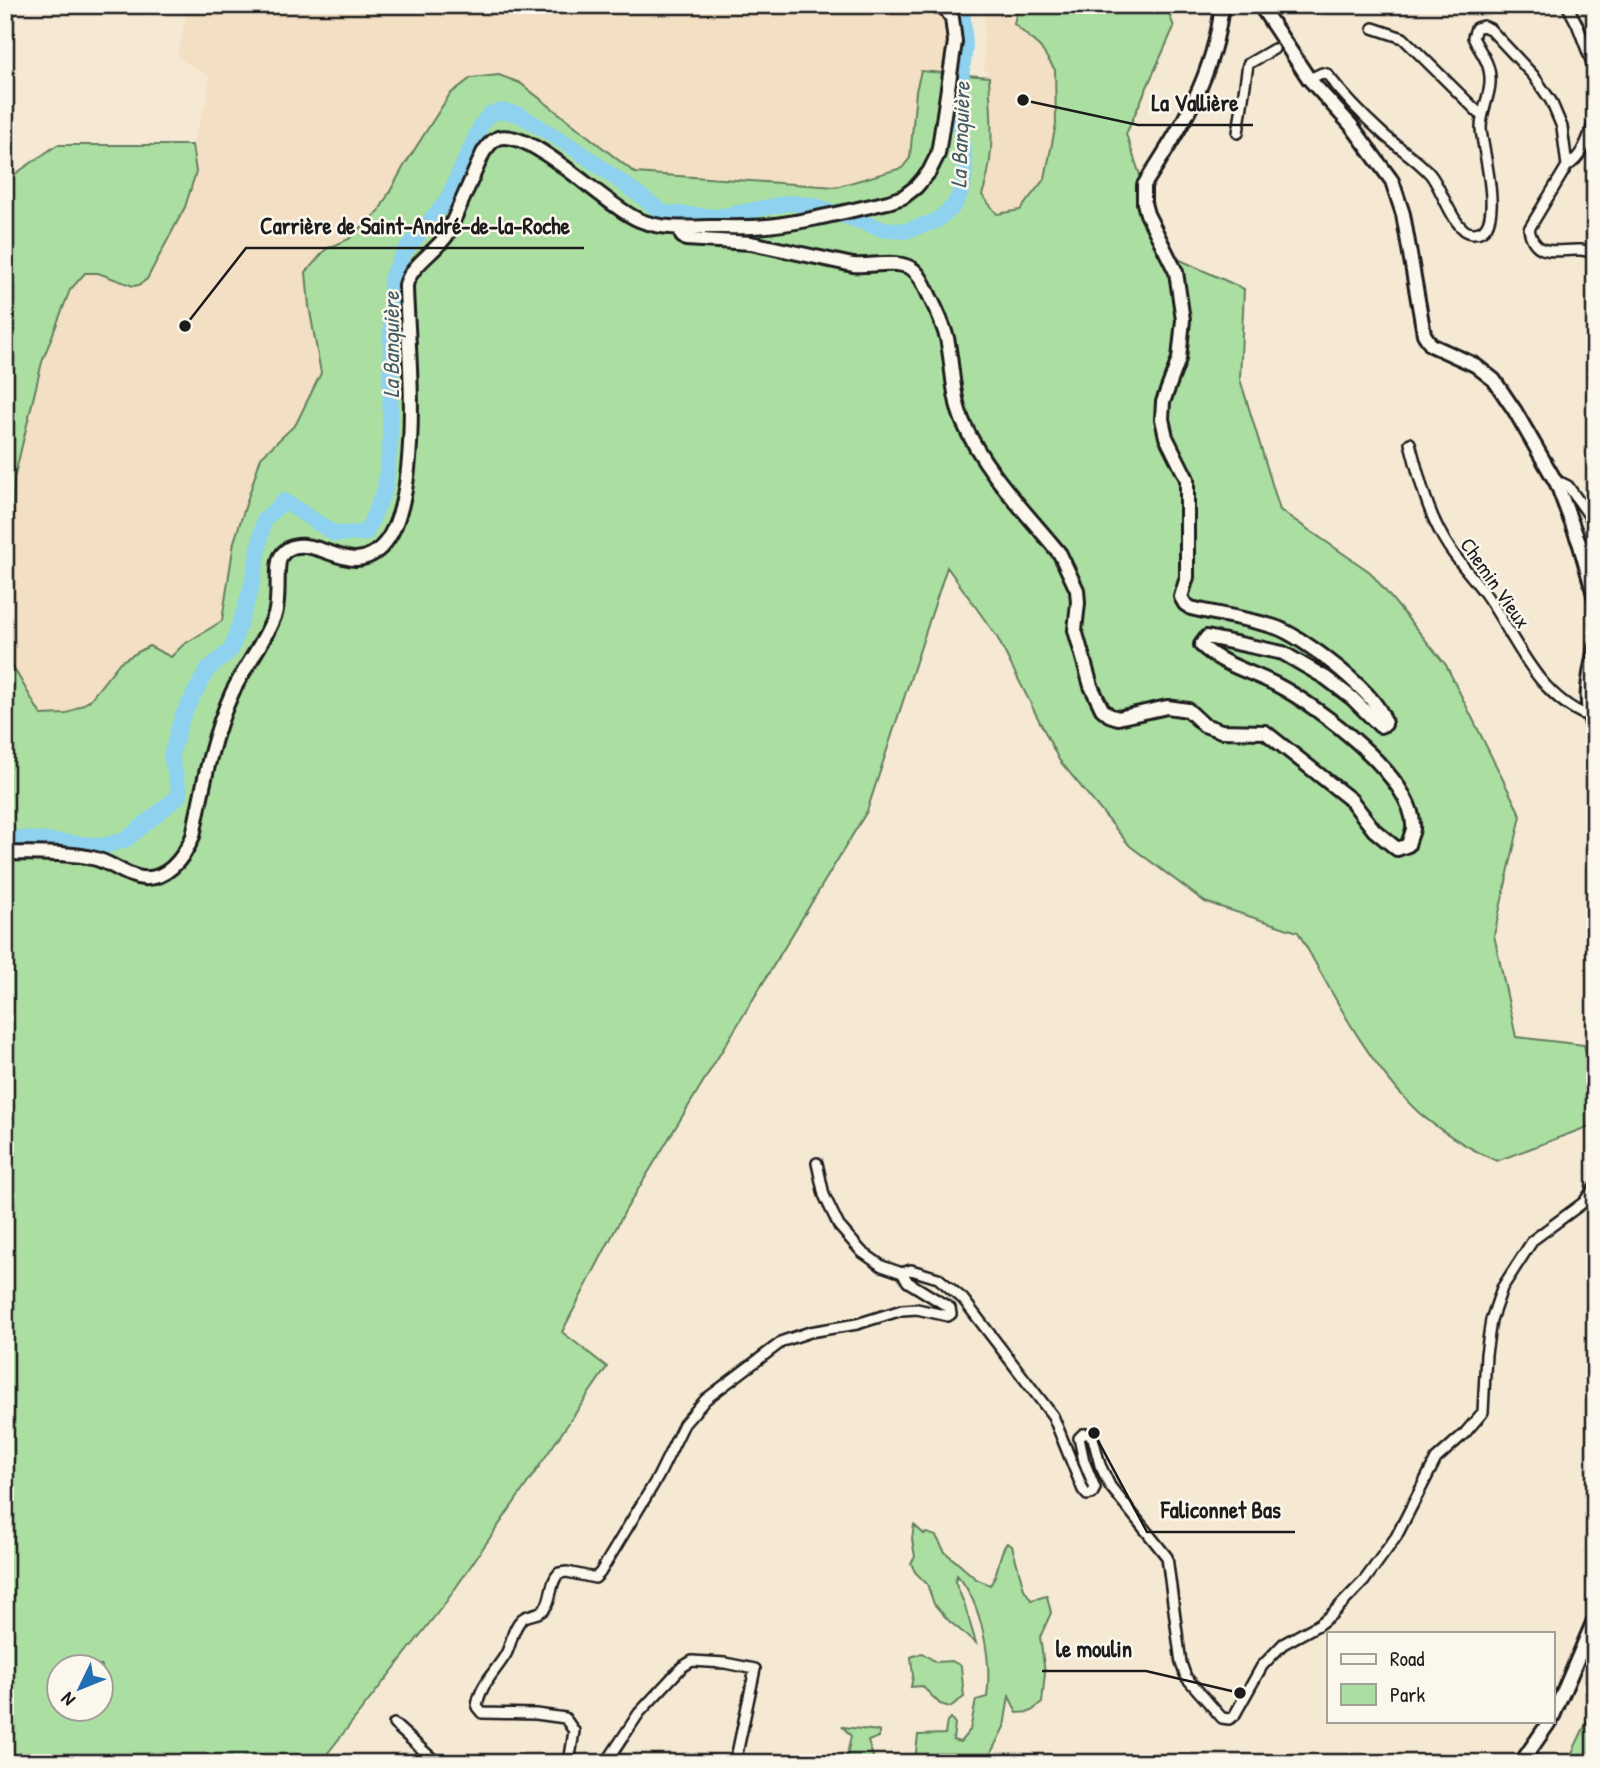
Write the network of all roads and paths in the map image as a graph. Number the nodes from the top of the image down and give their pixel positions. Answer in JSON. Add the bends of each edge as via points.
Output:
{"nodes":[{"id":1,"x":943,"y":5,"type":"edge"},
{"id":2,"x":1222,"y":5,"type":"edge"},
{"id":3,"x":1260,"y":5,"type":"edge"},
{"id":4,"x":1567,"y":5,"type":"edge"},
{"id":5,"x":1373,"y":29,"type":"dead end"},
{"id":6,"x":1274,"y":49,"type":"dead end"},
{"id":7,"x":1595,"y":71,"type":"edge"},
{"id":8,"x":1309,"y":79,"type":"junction"},
{"id":9,"x":1482,"y":116,"type":"junction"},
{"id":10,"x":1595,"y":119,"type":"edge"},
{"id":11,"x":1238,"y":134,"type":"dead end"},
{"id":12,"x":1567,"y":166,"type":"junction"},
{"id":13,"x":680,"y":228,"type":"junction"},
{"id":14,"x":1595,"y":254,"type":"edge"},
{"id":15,"x":1410,"y":443,"type":"dead end"},
{"id":16,"x":1557,"y":484,"type":"junction"},
{"id":17,"x":1595,"y":524,"type":"edge"},
{"id":18,"x":1595,"y":597,"type":"edge"},
{"id":19,"x":1595,"y":648,"type":"edge"},
{"id":20,"x":1588,"y":716,"type":"junction"},
{"id":21,"x":1595,"y":732,"type":"edge"},
{"id":22,"x":5,"y":853,"type":"edge"},
{"id":23,"x":817,"y":1163,"type":"dead end"},
{"id":24,"x":1595,"y":1187,"type":"edge"},
{"id":25,"x":902,"y":1273,"type":"junction"},
{"id":26,"x":1595,"y":1618,"type":"edge"},
{"id":27,"x":1554,"y":1714,"type":"edge"},
{"id":28,"x":1549,"y":1722,"type":"edge"},
{"id":29,"x":394,"y":1724,"type":"dead end"},
{"id":30,"x":437,"y":1763,"type":"edge"},
{"id":31,"x":569,"y":1763,"type":"edge"},
{"id":32,"x":606,"y":1763,"type":"edge"},
{"id":33,"x":735,"y":1763,"type":"edge"},
{"id":34,"x":1521,"y":1763,"type":"edge"}],
"edges":[{"from":1,"to":13,"type":"street","via":[[952,18],[955,42],[938,154],[929,172],[909,192],[866,208],[806,220],[767,226]]},
{"from":2,"to":13,"type":"street","via":[[1202,85],[1143,194],[1147,214],[1176,272],[1183,320],[1179,359],[1163,402],[1162,419],[1166,438],[1187,479],[1186,577],[1181,597],[1191,608],[1277,627],[1328,658],[1371,698],[1385,724],[1380,726],[1326,678],[1283,653],[1207,637],[1201,645],[1211,655],[1278,685],[1325,715],[1389,773],[1405,799],[1413,828],[1408,845],[1397,849],[1374,830],[1351,800],[1265,732],[1221,731],[1204,725],[1188,710],[1167,707],[1118,718],[1102,709],[1075,630],[1077,590],[1070,573],[1060,554],[978,454],[961,418],[947,338],[913,270],[903,264],[870,266],[824,260],[751,243],[686,239]]},
{"from":3,"to":8,"type":"street"},
{"from":4,"to":7,"type":"street"},
{"from":5,"to":9,"type":"street","via":[[1403,38]]},
{"from":6,"to":11,"type":"street","via":[[1248,64]]},
{"from":8,"to":9,"type":"street","via":[[1327,74],[1382,133],[1426,169],[1456,223],[1472,233],[1486,227],[1491,218]]},
{"from":8,"to":16,"type":"street","via":[[1351,125],[1392,181],[1403,214],[1424,334],[1431,345],[1475,365],[1494,380]]},
{"from":9,"to":12,"type":"street","via":[[1490,72],[1473,37],[1476,28],[1483,26],[1533,75],[1551,101],[1562,127]]},
{"from":10,"to":12,"type":"street","via":[[1587,141]]},
{"from":12,"to":14,"type":"street","via":[[1529,229],[1531,239],[1549,251]]},
{"from":13,"to":22,"type":"street","via":[[642,222],[618,210],[559,163],[528,145],[507,137],[491,142],[447,234],[411,272],[406,285],[412,442],[393,529],[380,548],[362,558],[303,546],[281,556],[276,612],[215,735],[187,849],[172,868],[150,878],[138,878],[90,857]]},
{"from":15,"to":20,"type":"street","name":"Chemin Vieux","via":[[1423,493],[1452,553],[1486,595],[1539,678]]},
{"from":16,"to":17,"type":"street","via":[[1568,486]]},
{"from":16,"to":18,"type":"street"},
{"from":19,"to":20,"type":"street","via":[[1587,690]]},
{"from":20,"to":21,"type":"street"},
{"from":23,"to":25,"type":"street","via":[[824,1195],[839,1226],[862,1252]]},
{"from":24,"to":25,"type":"street","via":[[1584,1202],[1533,1240],[1502,1288],[1491,1320],[1483,1412],[1436,1459],[1396,1537],[1364,1581],[1331,1615],[1283,1644],[1262,1666],[1229,1719],[1222,1718],[1186,1677],[1167,1557],[1110,1486],[1093,1438],[1089,1434],[1079,1438],[1095,1488],[1087,1495],[1053,1416],[964,1299],[938,1278],[911,1270]]},
{"from":25,"to":31,"type":"street","via":[[908,1282],[950,1308],[951,1314],[902,1311],[783,1341],[706,1399],[684,1424],[658,1477],[595,1578],[559,1573],[553,1579],[547,1606],[516,1625],[477,1707],[482,1713],[565,1718],[574,1731]]},
{"from":26,"to":27,"type":"street"},
{"from":28,"to":34,"type":"street"},
{"from":29,"to":30,"type":"street"},
{"from":32,"to":33,"type":"street","via":[[639,1713],[692,1661],[755,1669]]}]}
